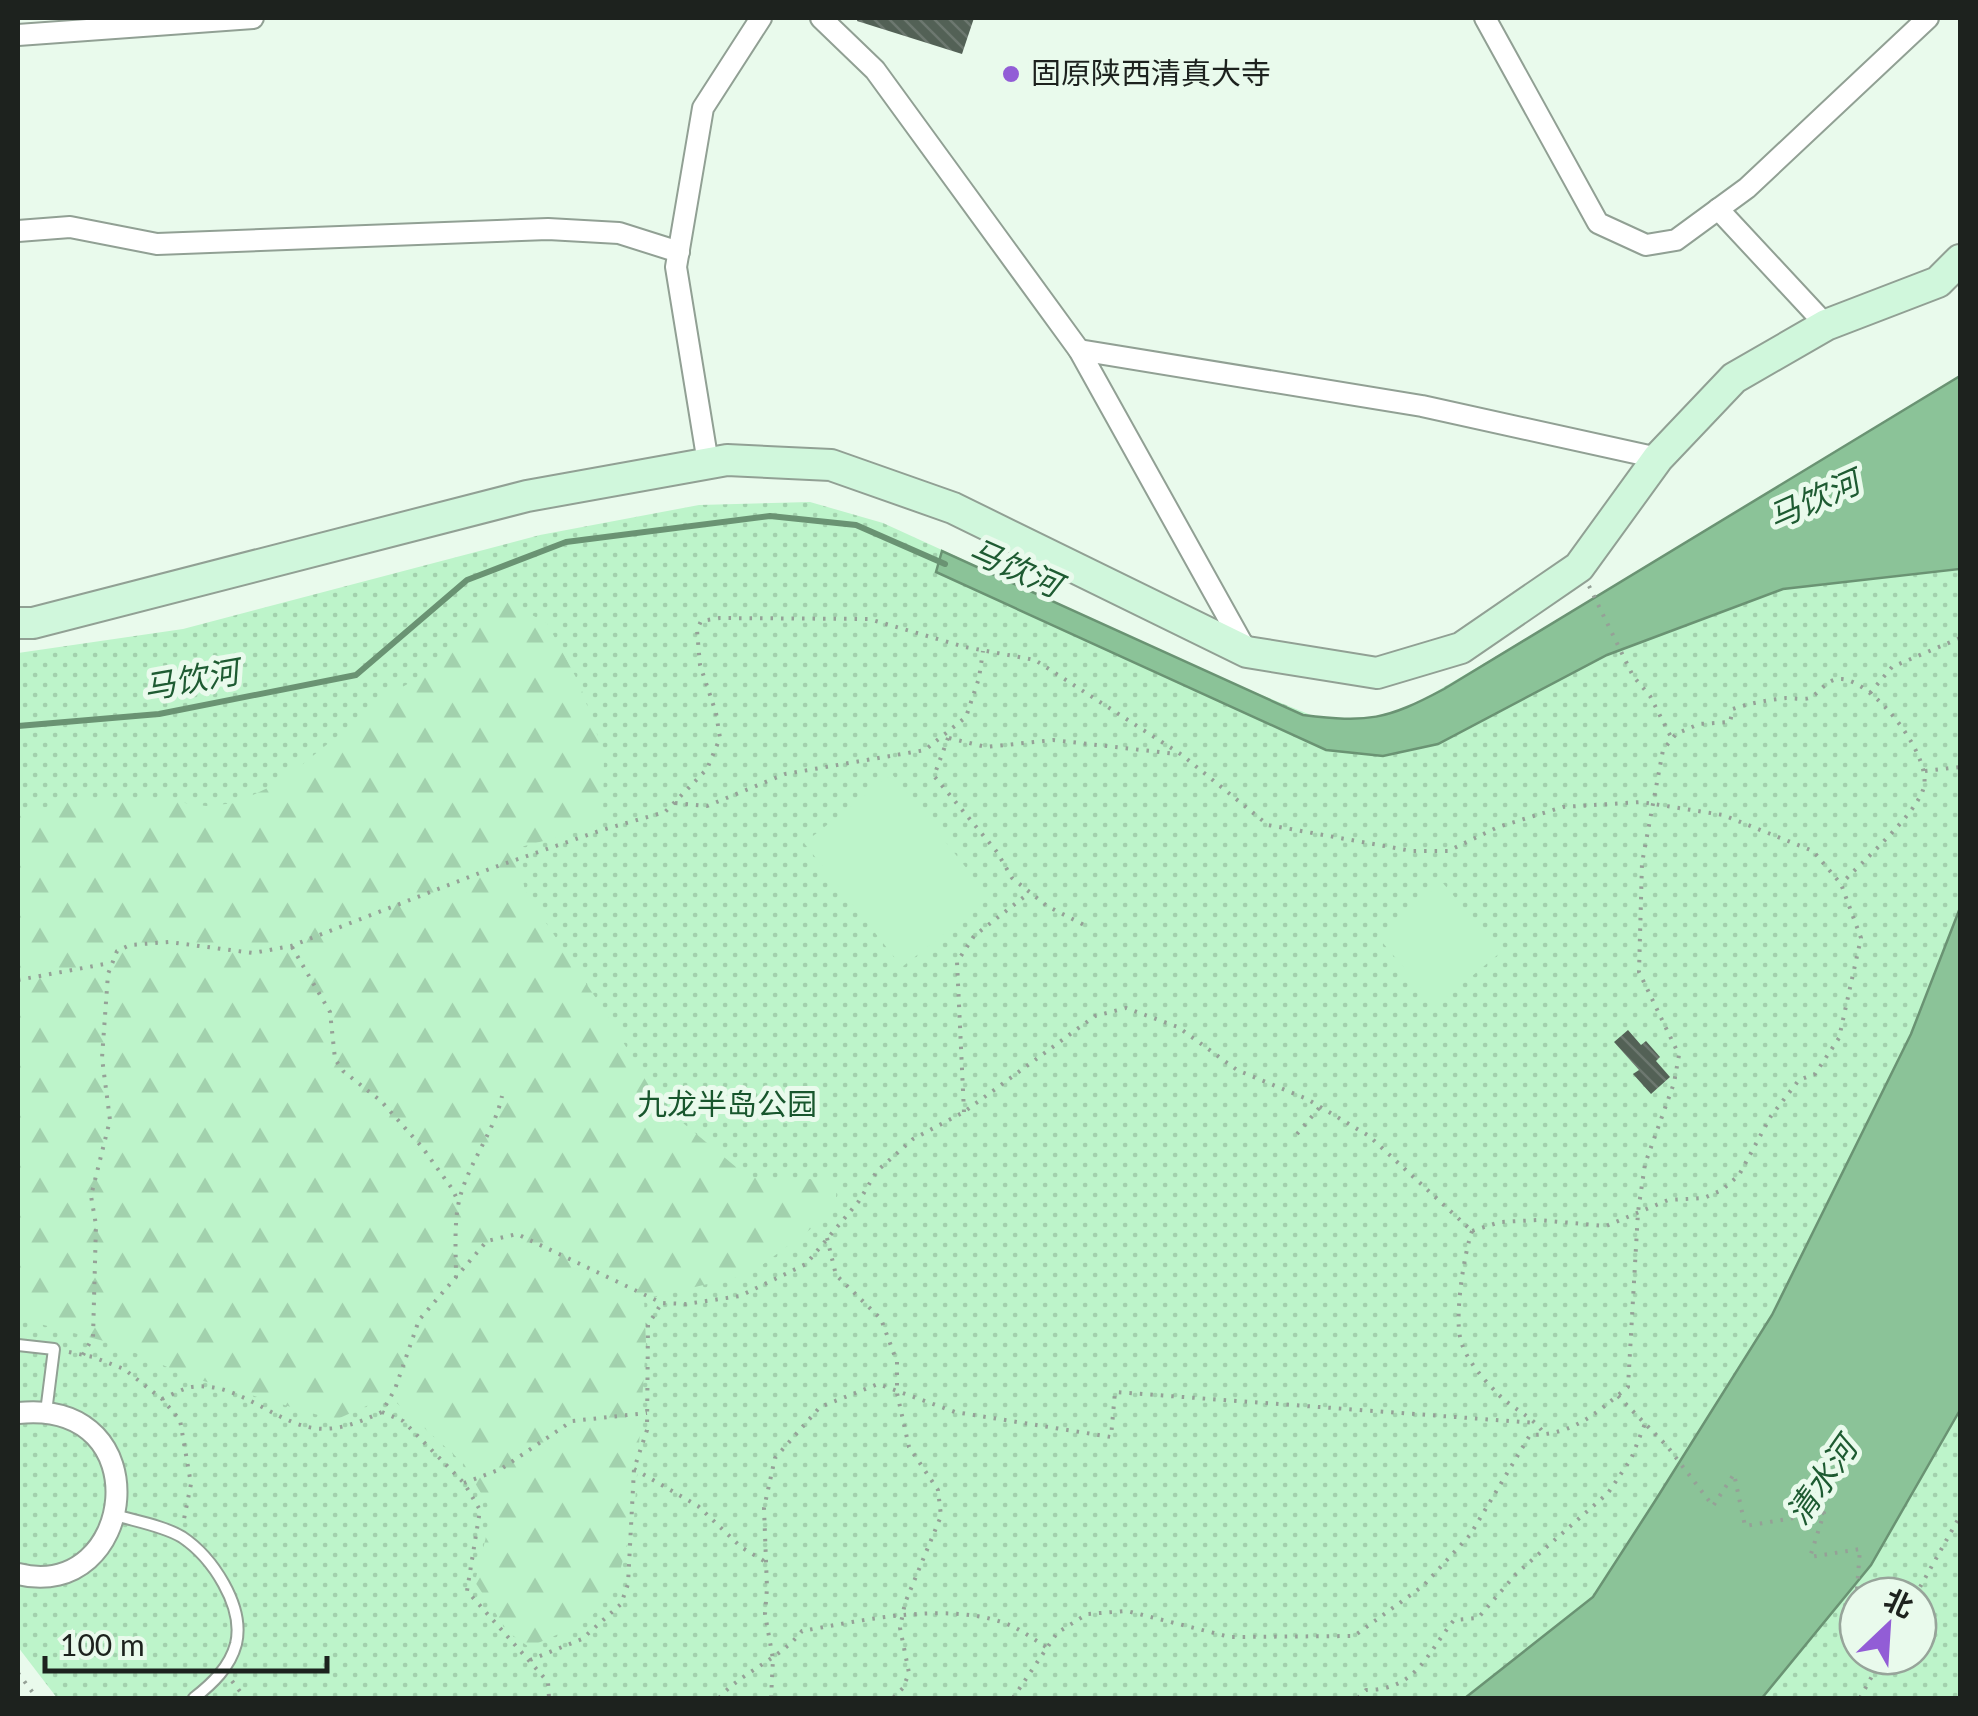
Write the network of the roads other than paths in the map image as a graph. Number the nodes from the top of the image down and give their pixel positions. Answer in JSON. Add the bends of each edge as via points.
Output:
{"nodes":[{"id":1,"x":253,"y":18,"type":"edge"},
{"id":2,"x":761,"y":18,"type":"edge"},
{"id":3,"x":820,"y":18,"type":"edge"},
{"id":4,"x":1484,"y":18,"type":"edge"},
{"id":5,"x":1928,"y":18,"type":"edge"},
{"id":6,"x":18,"y":35,"type":"edge"},
{"id":7,"x":1718,"y":209,"type":"junction"},
{"id":8,"x":18,"y":230,"type":"edge"},
{"id":9,"x":679,"y":252,"type":"junction"},
{"id":10,"x":1960,"y":260,"type":"edge"},
{"id":11,"x":1826,"y":325,"type":"junction"},
{"id":12,"x":1079,"y":350,"type":"junction"},
{"id":13,"x":1658,"y":458,"type":"junction"},
{"id":14,"x":708,"y":463,"type":"junction"},
{"id":15,"x":18,"y":623,"type":"edge"},
{"id":16,"x":1247,"y":652,"type":"junction"},
{"id":17,"x":18,"y":1345,"type":"edge"},
{"id":18,"x":18,"y":1412,"type":"edge"},
{"id":19,"x":46,"y":1412,"type":"junction"},
{"id":20,"x":115,"y":1515,"type":"junction"},
{"id":21,"x":18,"y":1574,"type":"edge"},
{"id":22,"x":194,"y":1698,"type":"edge"}],
"edges":[{"from":1,"to":6,"type":"street"},
{"from":2,"to":9,"type":"street","via":[[702,108]]},
{"from":3,"to":12,"type":"street","via":[[875,70]]},
{"from":4,"to":7,"type":"street","via":[[1598,223],[1646,245],[1676,240]]},
{"from":5,"to":7,"type":"street"},
{"from":7,"to":11,"type":"street"},
{"from":8,"to":9,"type":"street","via":[[70,227],[157,244],[548,228],[619,233]]},
{"from":9,"to":14,"type":"street","via":[[676,267]]},
{"from":10,"to":11,"type":"street","via":[[1938,282]]},
{"from":11,"to":13,"type":"street","via":[[1734,378]]},
{"from":12,"to":13,"type":"street","via":[[1422,406]]},
{"from":12,"to":16,"type":"street"},
{"from":13,"to":16,"type":"street","via":[[1579,567],[1461,648],[1377,674]]},
{"from":14,"to":15,"type":"street","via":[[527,496]]},
{"from":14,"to":16,"type":"street","via":[[831,465],[952,508]]},
{"from":17,"to":19,"type":"lane","via":[[54,1349]]},
{"from":18,"to":19,"type":"street"},
{"from":19,"to":20,"type":"street","via":[[88,1429],[105,1449],[116,1473]]},
{"from":20,"to":21,"type":"street","via":[[99,1548],[79,1564],[52,1575]]},
{"from":20,"to":22,"type":"lane","via":[[181,1536],[215,1570],[236,1613],[236,1644],[224,1669]]}]}
